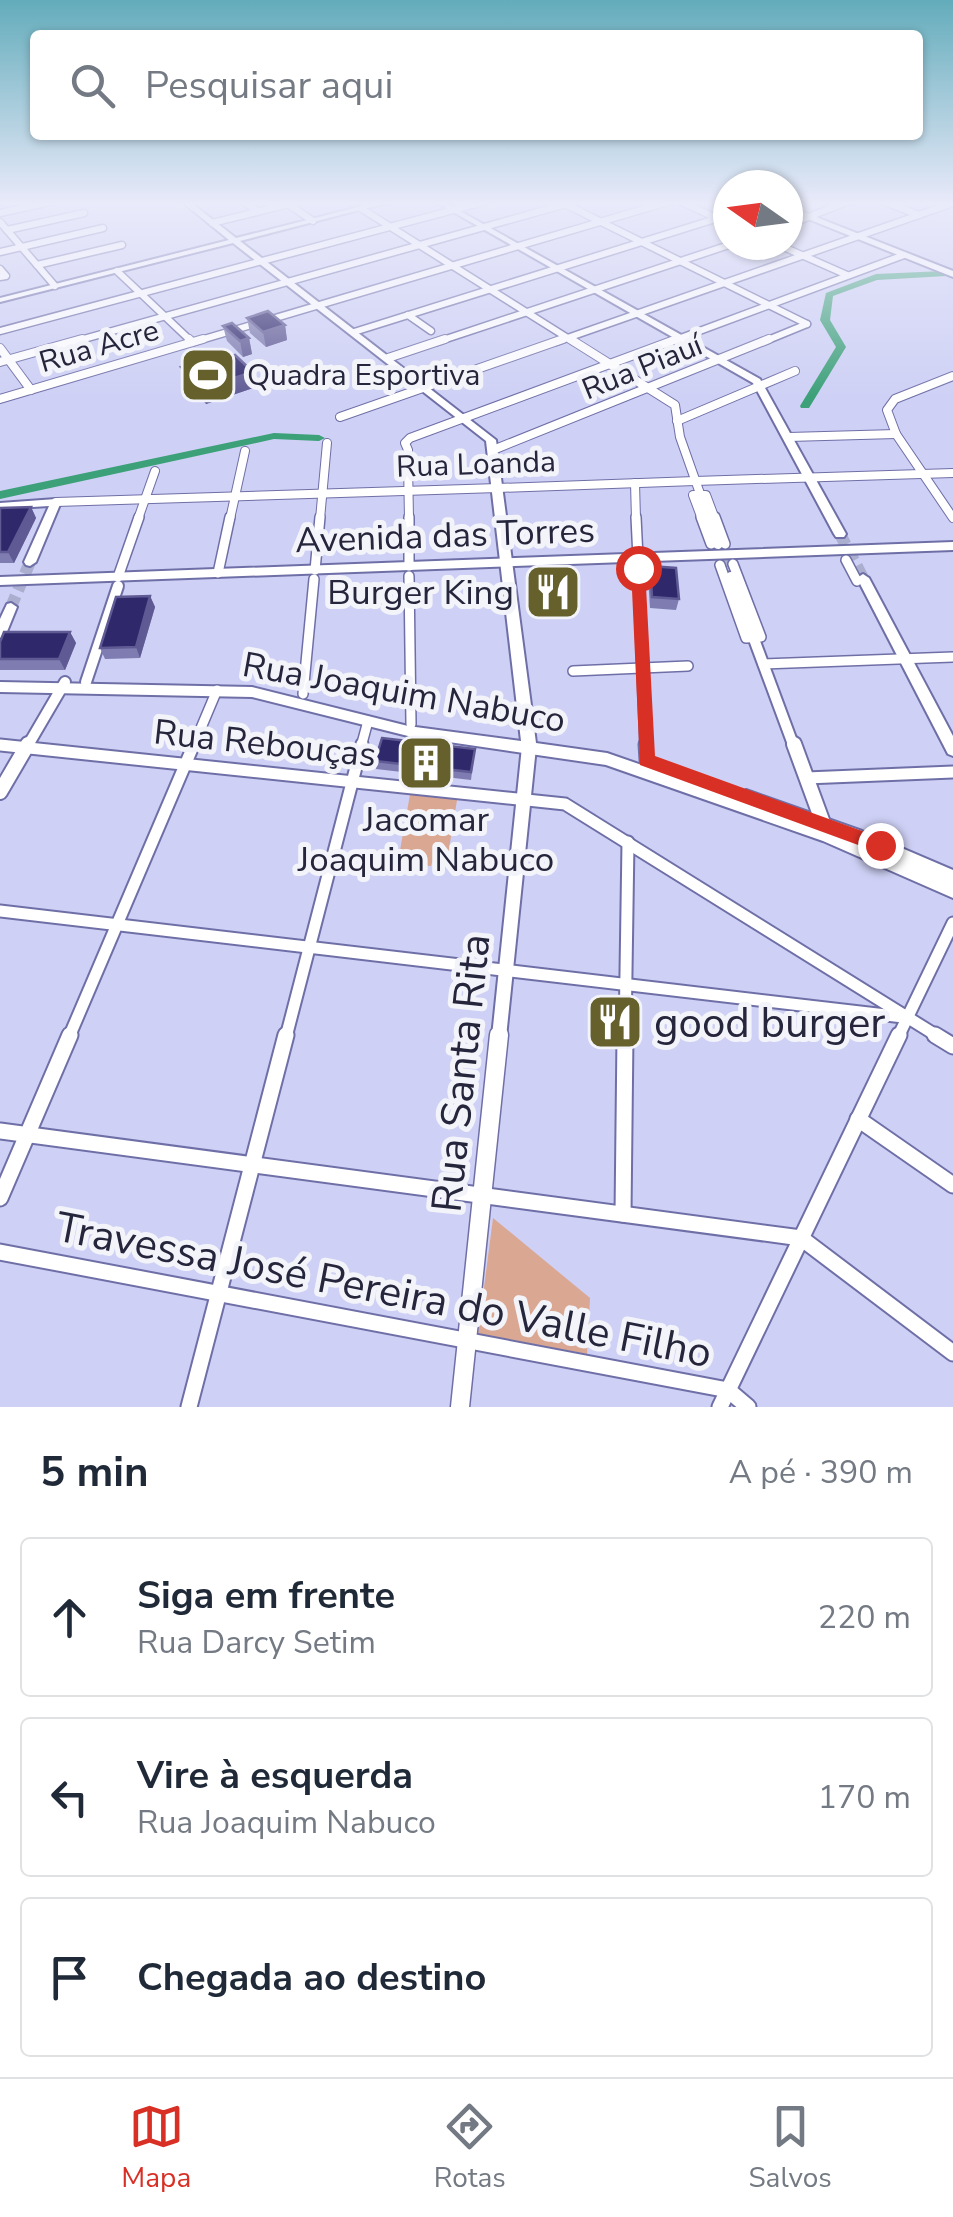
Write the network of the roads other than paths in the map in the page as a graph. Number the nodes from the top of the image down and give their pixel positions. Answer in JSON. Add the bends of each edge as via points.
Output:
{"nodes":[{"id":1,"x":39,"y":267,"type":"edge"},
{"id":2,"x":131,"y":267,"type":"edge"},
{"id":3,"x":240,"y":267,"type":"edge"},
{"id":4,"x":269,"y":267,"type":"edge"},
{"id":5,"x":343,"y":267,"type":"edge"},
{"id":6,"x":448,"y":267,"type":"edge"},
{"id":7,"x":457,"y":267,"type":"edge"},
{"id":8,"x":561,"y":267,"type":"edge"},
{"id":9,"x":664,"y":267,"type":"edge"},
{"id":10,"x":692,"y":267,"type":"edge"},
{"id":11,"x":765,"y":267,"type":"edge"},
{"id":12,"x":828,"y":267,"type":"edge"},
{"id":13,"x":873,"y":267,"type":"edge"},
{"id":14,"x":557,"y":268,"type":"junction"},
{"id":15,"x":0,"y":269,"type":"edge"},
{"id":16,"x":117,"y":270,"type":"junction"},
{"id":17,"x":848,"y":276,"type":"junction"},
{"id":18,"x":3,"y":277,"type":"edge"},
{"id":19,"x":288,"y":282,"type":"junction"},
{"id":20,"x":723,"y":282,"type":"junction"},
{"id":21,"x":56,"y":286,"type":"junction"},
{"id":22,"x":492,"y":289,"type":"junction"},
{"id":23,"x":595,"y":290,"type":"junction"},
{"id":24,"x":140,"y":293,"type":"junction"},
{"id":25,"x":0,"y":300,"type":"edge"},
{"id":26,"x":319,"y":305,"type":"junction"},
{"id":27,"x":770,"y":305,"type":"junction"},
{"id":28,"x":529,"y":312,"type":"junction"},
{"id":29,"x":636,"y":312,"type":"junction"},
{"id":30,"x":408,"y":315,"type":"junction"},
{"id":31,"x":164,"y":316,"type":"junction"},
{"id":32,"x":0,"y":331,"type":"edge"},
{"id":33,"x":354,"y":332,"type":"junction"},
{"id":34,"x":431,"y":332,"type":"dead end"},
{"id":35,"x":568,"y":336,"type":"junction"},
{"id":36,"x":681,"y":338,"type":"junction"},
{"id":37,"x":192,"y":342,"type":"junction"},
{"id":38,"x":0,"y":348,"type":"edge"},
{"id":39,"x":388,"y":358,"type":"junction"},
{"id":40,"x":4,"y":360,"type":"edge"},
{"id":41,"x":720,"y":360,"type":"junction"},
{"id":42,"x":612,"y":363,"type":"junction"},
{"id":43,"x":795,"y":371,"type":"dead end"},
{"id":44,"x":953,"y":376,"type":"edge"},
{"id":45,"x":426,"y":386,"type":"junction"},
{"id":46,"x":762,"y":386,"type":"junction"},
{"id":47,"x":651,"y":387,"type":"junction"},
{"id":48,"x":31,"y":390,"type":"junction"},
{"id":49,"x":0,"y":399,"type":"edge"},
{"id":50,"x":340,"y":417,"type":"dead end"},
{"id":51,"x":466,"y":417,"type":"junction"},
{"id":52,"x":678,"y":421,"type":"junction"},
{"id":53,"x":896,"y":434,"type":"junction"},
{"id":54,"x":789,"y":437,"type":"junction"},
{"id":55,"x":328,"y":442,"type":"dead end"},
{"id":56,"x":408,"y":450,"type":"dead end"},
{"id":57,"x":493,"y":450,"type":"junction"},
{"id":58,"x":246,"y":451,"type":"dead end"},
{"id":59,"x":408,"y":463,"type":"dead end"},
{"id":60,"x":155,"y":471,"type":"dead end"},
{"id":61,"x":953,"y":473,"type":"edge"},
{"id":62,"x":924,"y":474,"type":"junction"},
{"id":63,"x":810,"y":478,"type":"junction"},
{"id":64,"x":695,"y":482,"type":"junction"},
{"id":65,"x":634,"y":484,"type":"junction"},
{"id":66,"x":498,"y":488,"type":"junction"},
{"id":67,"x":408,"y":491,"type":"junction"},
{"id":68,"x":322,"y":494,"type":"junction"},
{"id":69,"x":235,"y":496,"type":"junction"},
{"id":70,"x":146,"y":499,"type":"junction"},
{"id":71,"x":56,"y":502,"type":"junction"},
{"id":72,"x":0,"y":506,"type":"edge"},
{"id":73,"x":953,"y":518,"type":"edge"},
{"id":74,"x":840,"y":534,"type":"tunnel mouth"},
{"id":75,"x":718,"y":544,"type":"tunnel mouth"},
{"id":76,"x":953,"y":546,"type":"edge"},
{"id":77,"x":953,"y":556,"type":"edge"},
{"id":78,"x":846,"y":560,"type":"junction"},
{"id":79,"x":30,"y":562,"type":"tunnel mouth"},
{"id":80,"x":638,"y":563,"type":"junction"},
{"id":81,"x":507,"y":568,"type":"junction"},
{"id":82,"x":728,"y":568,"type":"junction"},
{"id":83,"x":409,"y":571,"type":"junction"},
{"id":84,"x":218,"y":573,"type":"junction"},
{"id":85,"x":314,"y":574,"type":"junction"},
{"id":86,"x":860,"y":580,"type":"joint"},
{"id":87,"x":0,"y":581,"type":"edge"},
{"id":88,"x":118,"y":582,"type":"junction"},
{"id":89,"x":0,"y":590,"type":"edge"},
{"id":90,"x":11,"y":607,"type":"tunnel mouth"},
{"id":91,"x":0,"y":634,"type":"edge"},
{"id":92,"x":953,"y":657,"type":"edge"},
{"id":93,"x":905,"y":659,"type":"junction"},
{"id":94,"x":763,"y":664,"type":"junction"},
{"id":95,"x":688,"y":666,"type":"dead end"},
{"id":96,"x":642,"y":668,"type":"junction"},
{"id":97,"x":574,"y":670,"type":"dead end"},
{"id":98,"x":86,"y":682,"type":"junction"},
{"id":99,"x":0,"y":683,"type":"edge"},
{"id":100,"x":63,"y":686,"type":"junction"},
{"id":101,"x":217,"y":690,"type":"junction"},
{"id":102,"x":303,"y":694,"type":"junction"},
{"id":103,"x":368,"y":722,"type":"junction"},
{"id":104,"x":411,"y":724,"type":"junction"},
{"id":105,"x":528,"y":743,"type":"junction"},
{"id":106,"x":0,"y":745,"type":"edge"},
{"id":107,"x":26,"y":748,"type":"junction"},
{"id":108,"x":953,"y":750,"type":"edge"},
{"id":109,"x":646,"y":760,"type":"junction"},
{"id":110,"x":186,"y":763,"type":"junction"},
{"id":111,"x":953,"y":772,"type":"edge"},
{"id":112,"x":806,"y":778,"type":"junction"},
{"id":113,"x":352,"y":780,"type":"junction"},
{"id":114,"x":0,"y":792,"type":"edge"},
{"id":115,"x":524,"y":797,"type":"junction"},
{"id":116,"x":826,"y":830,"type":"junction"},
{"id":117,"x":628,"y":842,"type":"junction"},
{"id":118,"x":953,"y":878,"type":"edge"},
{"id":119,"x":953,"y":891,"type":"edge"},
{"id":120,"x":0,"y":911,"type":"edge"},
{"id":121,"x":953,"y":922,"type":"edge"},
{"id":122,"x":117,"y":924,"type":"junction"},
{"id":123,"x":309,"y":947,"type":"junction"},
{"id":124,"x":506,"y":970,"type":"junction"},
{"id":125,"x":626,"y":984,"type":"junction"},
{"id":126,"x":908,"y":1017,"type":"junction"},
{"id":127,"x":953,"y":1046,"type":"edge"},
{"id":128,"x":858,"y":1119,"type":"junction"},
{"id":129,"x":0,"y":1130,"type":"edge"},
{"id":130,"x":27,"y":1134,"type":"junction"},
{"id":131,"x":252,"y":1164,"type":"junction"},
{"id":132,"x":953,"y":1185,"type":"edge"},
{"id":133,"x":482,"y":1195,"type":"junction"},
{"id":134,"x":0,"y":1198,"type":"edge"},
{"id":135,"x":623,"y":1214,"type":"junction"},
{"id":136,"x":802,"y":1238,"type":"junction"},
{"id":137,"x":0,"y":1252,"type":"edge"},
{"id":138,"x":218,"y":1293,"type":"junction"},
{"id":139,"x":467,"y":1340,"type":"junction"},
{"id":140,"x":953,"y":1353,"type":"edge"},
{"id":141,"x":728,"y":1390,"type":"junction"},
{"id":142,"x":188,"y":1407,"type":"edge"},
{"id":143,"x":460,"y":1407,"type":"edge"},
{"id":144,"x":720,"y":1407,"type":"edge"},
{"id":145,"x":748,"y":1407,"type":"edge"}],
"edges":[{"from":1,"to":21,"type":"street"},
{"from":2,"to":16,"type":"main road"},
{"from":3,"to":24,"type":"street"},
{"from":4,"to":19,"type":"main road"},
{"from":5,"to":19,"type":"street"},
{"from":6,"to":26,"type":"street","name":"Rua Acre"},
{"from":7,"to":22,"type":"street"},
{"from":8,"to":14,"type":"street"},
{"from":9,"to":23,"type":"street"},
{"from":10,"to":20,"type":"street"},
{"from":11,"to":20,"type":"street"},
{"from":12,"to":17,"type":"street"},
{"from":13,"to":17,"type":"street"},
{"from":14,"to":22,"type":"street"},
{"from":14,"to":23,"type":"main road"},
{"from":15,"to":18,"type":"street"},
{"from":16,"to":21,"type":"main road"},
{"from":16,"to":24,"type":"street"},
{"from":17,"to":27,"type":"street"},
{"from":19,"to":26,"type":"main road"},
{"from":19,"to":31,"type":"street"},
{"from":20,"to":27,"type":"street"},
{"from":20,"to":29,"type":"street"},
{"from":21,"to":25,"type":"main road"},
{"from":22,"to":28,"type":"street"},
{"from":22,"to":30,"type":"street"},
{"from":23,"to":28,"type":"street"},
{"from":23,"to":29,"type":"main road"},
{"from":24,"to":31,"type":"street"},
{"from":24,"to":32,"type":"street"},
{"from":26,"to":33,"type":"main road"},
{"from":26,"to":37,"type":"street","name":"Rua Acre"},
{"from":27,"to":36,"type":"street"},
{"from":27,"to":41,"type":"street","name":"Rua Piauí","via":[[807,324]]},
{"from":28,"to":35,"type":"street"},
{"from":28,"to":39,"type":"street"},
{"from":29,"to":35,"type":"street"},
{"from":29,"to":36,"type":"main road"},
{"from":30,"to":33,"type":"street"},
{"from":30,"to":34,"type":"street"},
{"from":31,"to":37,"type":"street"},
{"from":31,"to":40,"type":"street"},
{"from":33,"to":39,"type":"main road"},
{"from":35,"to":42,"type":"street"},
{"from":35,"to":45,"type":"street"},
{"from":36,"to":41,"type":"main road"},
{"from":36,"to":42,"type":"street"},
{"from":37,"to":48,"type":"street","name":"Rua Acre"},
{"from":38,"to":40,"type":"street"},
{"from":39,"to":45,"type":"main road"},
{"from":40,"to":48,"type":"street"},
{"from":41,"to":46,"type":"main road"},
{"from":41,"to":47,"type":"street","name":"Rua Piauí"},
{"from":42,"to":47,"type":"street"},
{"from":42,"to":51,"type":"street"},
{"from":43,"to":46,"type":"street"},
{"from":44,"to":53,"type":"street","via":[[895,398],[887,410]]},
{"from":45,"to":50,"type":"street"},
{"from":45,"to":51,"type":"main road"},
{"from":46,"to":52,"type":"street"},
{"from":46,"to":54,"type":"main road"},
{"from":47,"to":52,"type":"street","via":[[675,405]]},
{"from":47,"to":57,"type":"street","name":"Rua Piauí"},
{"from":48,"to":49,"type":"street","name":"Rua Acre"},
{"from":51,"to":56,"type":"street","via":[[410,438]]},
{"from":51,"to":57,"type":"main road","via":[[488,435]]},
{"from":52,"to":64,"type":"street"},
{"from":53,"to":54,"type":"street"},
{"from":53,"to":62,"type":"street"},
{"from":54,"to":63,"type":"main road"},
{"from":55,"to":68,"type":"street"},
{"from":57,"to":66,"type":"main road"},
{"from":58,"to":69,"type":"street"},
{"from":59,"to":67,"type":"street"},
{"from":60,"to":70,"type":"street"},
{"from":61,"to":62,"type":"street","name":"Rua Loanda"},
{"from":62,"to":63,"type":"street","name":"Rua Loanda"},
{"from":62,"to":73,"type":"street"},
{"from":63,"to":64,"type":"street","name":"Rua Loanda"},
{"from":63,"to":74,"type":"main road"},
{"from":64,"to":65,"type":"street","name":"Rua Loanda"},
{"from":64,"to":75,"type":"street"},
{"from":65,"to":66,"type":"street","name":"Rua Loanda"},
{"from":65,"to":80,"type":"street"},
{"from":66,"to":67,"type":"street","name":"Rua Loanda"},
{"from":66,"to":81,"type":"main road"},
{"from":67,"to":68,"type":"street","name":"Rua Loanda"},
{"from":67,"to":83,"type":"street"},
{"from":68,"to":69,"type":"street","name":"Rua Loanda"},
{"from":68,"to":85,"type":"street"},
{"from":69,"to":70,"type":"street","name":"Rua Loanda"},
{"from":69,"to":84,"type":"street"},
{"from":70,"to":71,"type":"street","name":"Rua Loanda"},
{"from":70,"to":88,"type":"street"},
{"from":71,"to":72,"type":"main road","name":"Rua Loanda"},
{"from":71,"to":79,"type":"main road"},
{"from":76,"to":80,"type":"main road","name":"Avenida das Torres"},
{"from":77,"to":78,"type":"main road","name":"Avenida das Torres"},
{"from":78,"to":82,"type":"main road","name":"Avenida das Torres"},
{"from":78,"to":86,"type":"street"},
{"from":80,"to":81,"type":"main road","name":"Avenida das Torres"},
{"from":80,"to":82,"type":"main road","name":"Avenida das Torres"},
{"from":80,"to":96,"type":"street"},
{"from":81,"to":83,"type":"main road","name":"Avenida das Torres"},
{"from":81,"to":105,"type":"main road"},
{"from":82,"to":94,"type":"street"},
{"from":83,"to":85,"type":"main road","name":"Avenida das Torres"},
{"from":83,"to":104,"type":"street"},
{"from":84,"to":85,"type":"main road","name":"Avenida das Torres"},
{"from":84,"to":88,"type":"main road","name":"Avenida das Torres"},
{"from":85,"to":88,"type":"main road","name":"Avenida das Torres"},
{"from":85,"to":102,"type":"street"},
{"from":86,"to":93,"type":"main road"},
{"from":87,"to":88,"type":"main road","name":"Avenida das Torres"},
{"from":88,"to":89,"type":"main road","name":"Avenida das Torres"},
{"from":88,"to":98,"type":"street"},
{"from":90,"to":91,"type":"main road"},
{"from":92,"to":93,"type":"street"},
{"from":93,"to":94,"type":"street"},
{"from":93,"to":108,"type":"main road"},
{"from":94,"to":112,"type":"street"},
{"from":95,"to":96,"type":"street"},
{"from":96,"to":97,"type":"street"},
{"from":96,"to":109,"type":"street"},
{"from":98,"to":100,"type":"main road","name":"Rua Joaquim Nabuco"},
{"from":98,"to":102,"type":"main road","name":"Rua Joaquim Nabuco","via":[[237,684]]},
{"from":99,"to":100,"type":"main road","name":"Rua Joaquim Nabuco"},
{"from":100,"to":101,"type":"main road","name":"Rua Joaquim Nabuco"},
{"from":100,"to":107,"type":"street"},
{"from":101,"to":103,"type":"main road","name":"Rua Joaquim Nabuco","via":[[281,696]]},
{"from":101,"to":110,"type":"street"},
{"from":102,"to":104,"type":"main road","name":"Rua Joaquim Nabuco"},
{"from":103,"to":105,"type":"main road","name":"Rua Joaquim Nabuco"},
{"from":103,"to":113,"type":"street"},
{"from":104,"to":105,"type":"main road","name":"Rua Joaquim Nabuco"},
{"from":105,"to":109,"type":"main road","name":"Rua Joaquim Nabuco"},
{"from":105,"to":115,"type":"street","name":"Rua Santa Rita"},
{"from":105,"to":116,"type":"main road","name":"Rua Joaquim Nabuco","via":[[630,765]]},
{"from":106,"to":107,"type":"street","name":"Rua Rebouças"},
{"from":107,"to":110,"type":"street","name":"Rua Rebouças"},
{"from":107,"to":114,"type":"street"},
{"from":109,"to":116,"type":"main road","name":"Rua Joaquim Nabuco"},
{"from":110,"to":113,"type":"street","name":"Rua Rebouças"},
{"from":110,"to":122,"type":"street"},
{"from":111,"to":112,"type":"street"},
{"from":112,"to":116,"type":"street"},
{"from":113,"to":115,"type":"street","name":"Rua Rebouças"},
{"from":113,"to":123,"type":"street"},
{"from":115,"to":117,"type":"street","name":"Rua Rebouças","via":[[576,809]]},
{"from":115,"to":124,"type":"street","name":"Rua Santa Rita"},
{"from":116,"to":118,"type":"main road","name":"Rua Joaquim Nabuco"},
{"from":116,"to":119,"type":"main road","name":"Rua Joaquim Nabuco"},
{"from":117,"to":125,"type":"street"},
{"from":117,"to":126,"type":"street","name":"Rua Rebouças"},
{"from":120,"to":122,"type":"street"},
{"from":121,"to":126,"type":"street"},
{"from":122,"to":123,"type":"street"},
{"from":122,"to":130,"type":"street"},
{"from":123,"to":124,"type":"street"},
{"from":123,"to":131,"type":"street"},
{"from":124,"to":125,"type":"street"},
{"from":124,"to":133,"type":"street","name":"Rua Santa Rita"},
{"from":125,"to":126,"type":"street"},
{"from":125,"to":135,"type":"street"},
{"from":126,"to":127,"type":"street","name":"Rua Rebouças"},
{"from":126,"to":128,"type":"street"},
{"from":128,"to":132,"type":"street"},
{"from":128,"to":136,"type":"street"},
{"from":129,"to":130,"type":"street"},
{"from":130,"to":131,"type":"street"},
{"from":130,"to":134,"type":"street"},
{"from":131,"to":133,"type":"street"},
{"from":131,"to":138,"type":"street"},
{"from":133,"to":135,"type":"street"},
{"from":133,"to":139,"type":"street","name":"Rua Santa Rita"},
{"from":135,"to":136,"type":"street"},
{"from":136,"to":140,"type":"street"},
{"from":136,"to":141,"type":"street"},
{"from":137,"to":138,"type":"street","name":"Travessa José Pereira do Valle Filho"},
{"from":138,"to":139,"type":"street","name":"Travessa José Pereira do Valle Filho"},
{"from":138,"to":142,"type":"street"},
{"from":139,"to":141,"type":"street","name":"Travessa José Pereira do Valle Filho"},
{"from":139,"to":143,"type":"street","name":"Rua Santa Rita"},
{"from":141,"to":144,"type":"street"},
{"from":141,"to":145,"type":"street","name":"Travessa José Pereira do Valle Filho"}]}
